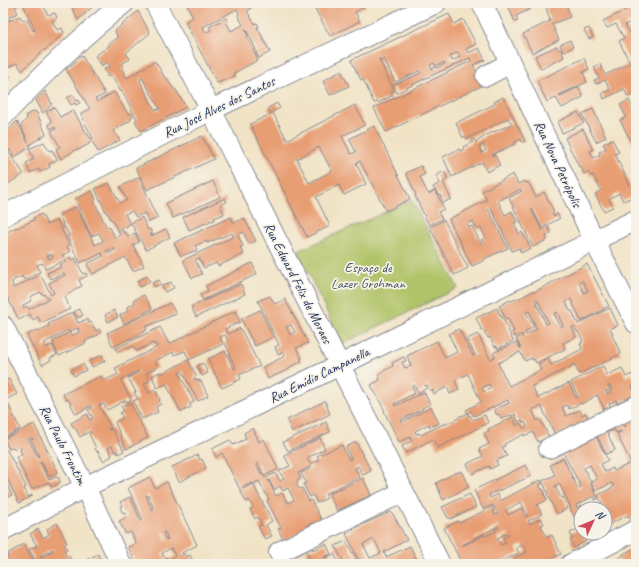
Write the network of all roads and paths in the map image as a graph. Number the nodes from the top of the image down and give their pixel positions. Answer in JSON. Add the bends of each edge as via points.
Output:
{"nodes":[{"id":1,"x":124,"y":3,"type":"edge"},
{"id":2,"x":155,"y":3,"type":"edge"},
{"id":3,"x":436,"y":3,"type":"edge"},
{"id":4,"x":482,"y":3,"type":"edge"},
{"id":5,"x":510,"y":63,"type":"junction"},
{"id":6,"x":486,"y":76,"type":"dead end"},
{"id":7,"x":210,"y":110,"type":"junction"},
{"id":8,"x":3,"y":116,"type":"edge"},
{"id":9,"x":3,"y":216,"type":"edge"},
{"id":10,"x":636,"y":220,"type":"edge"},
{"id":11,"x":594,"y":240,"type":"junction"},
{"id":12,"x":636,"y":323,"type":"edge"},
{"id":13,"x":3,"y":326,"type":"edge"},
{"id":14,"x":340,"y":365,"type":"junction"},
{"id":15,"x":636,"y":406,"type":"edge"},
{"id":16,"x":549,"y":448,"type":"dead end"},
{"id":17,"x":85,"y":487,"type":"junction"},
{"id":18,"x":403,"y":492,"type":"junction"},
{"id":19,"x":3,"y":530,"type":"edge"},
{"id":20,"x":636,"y":530,"type":"edge"},
{"id":21,"x":279,"y":552,"type":"dead end"},
{"id":22,"x":121,"y":564,"type":"edge"},
{"id":23,"x":440,"y":564,"type":"edge"},
{"id":24,"x":571,"y":564,"type":"edge"}],
"edges":[{"from":1,"to":8,"type":"street","via":[[66,52]]},
{"from":2,"to":7,"type":"street","name":"Rua Edward Felix de Moraes"},
{"from":3,"to":7,"type":"street","name":"Rua José Alves dos Santos"},
{"from":4,"to":5,"type":"street","name":"Rua Nova Petrópolis"},
{"from":5,"to":6,"type":"street"},
{"from":5,"to":11,"type":"street","name":"Rua Nova Petrópolis"},
{"from":7,"to":9,"type":"street","name":"Rua José Alves dos Santos"},
{"from":7,"to":14,"type":"street","name":"Rua Edward Felix de Moraes"},
{"from":10,"to":11,"type":"street","name":"Rua Emídio Campanella"},
{"from":11,"to":12,"type":"street","name":"Rua Nova Petrópolis"},
{"from":11,"to":14,"type":"street","name":"Rua Emídio Campanella"},
{"from":13,"to":17,"type":"street","name":"Rua Paulo Frontim"},
{"from":14,"to":17,"type":"street","name":"Rua Emídio Campanella"},
{"from":14,"to":18,"type":"street","name":"Rua Edward Felix de Moraes"},
{"from":15,"to":16,"type":"street"},
{"from":17,"to":19,"type":"street","name":"Rua Emídio Campanella"},
{"from":17,"to":22,"type":"street","name":"Rua Paulo Frontim"},
{"from":18,"to":21,"type":"street"},
{"from":18,"to":23,"type":"street","name":"Rua Edward Felix de Moraes"},
{"from":20,"to":24,"type":"street"}]}
